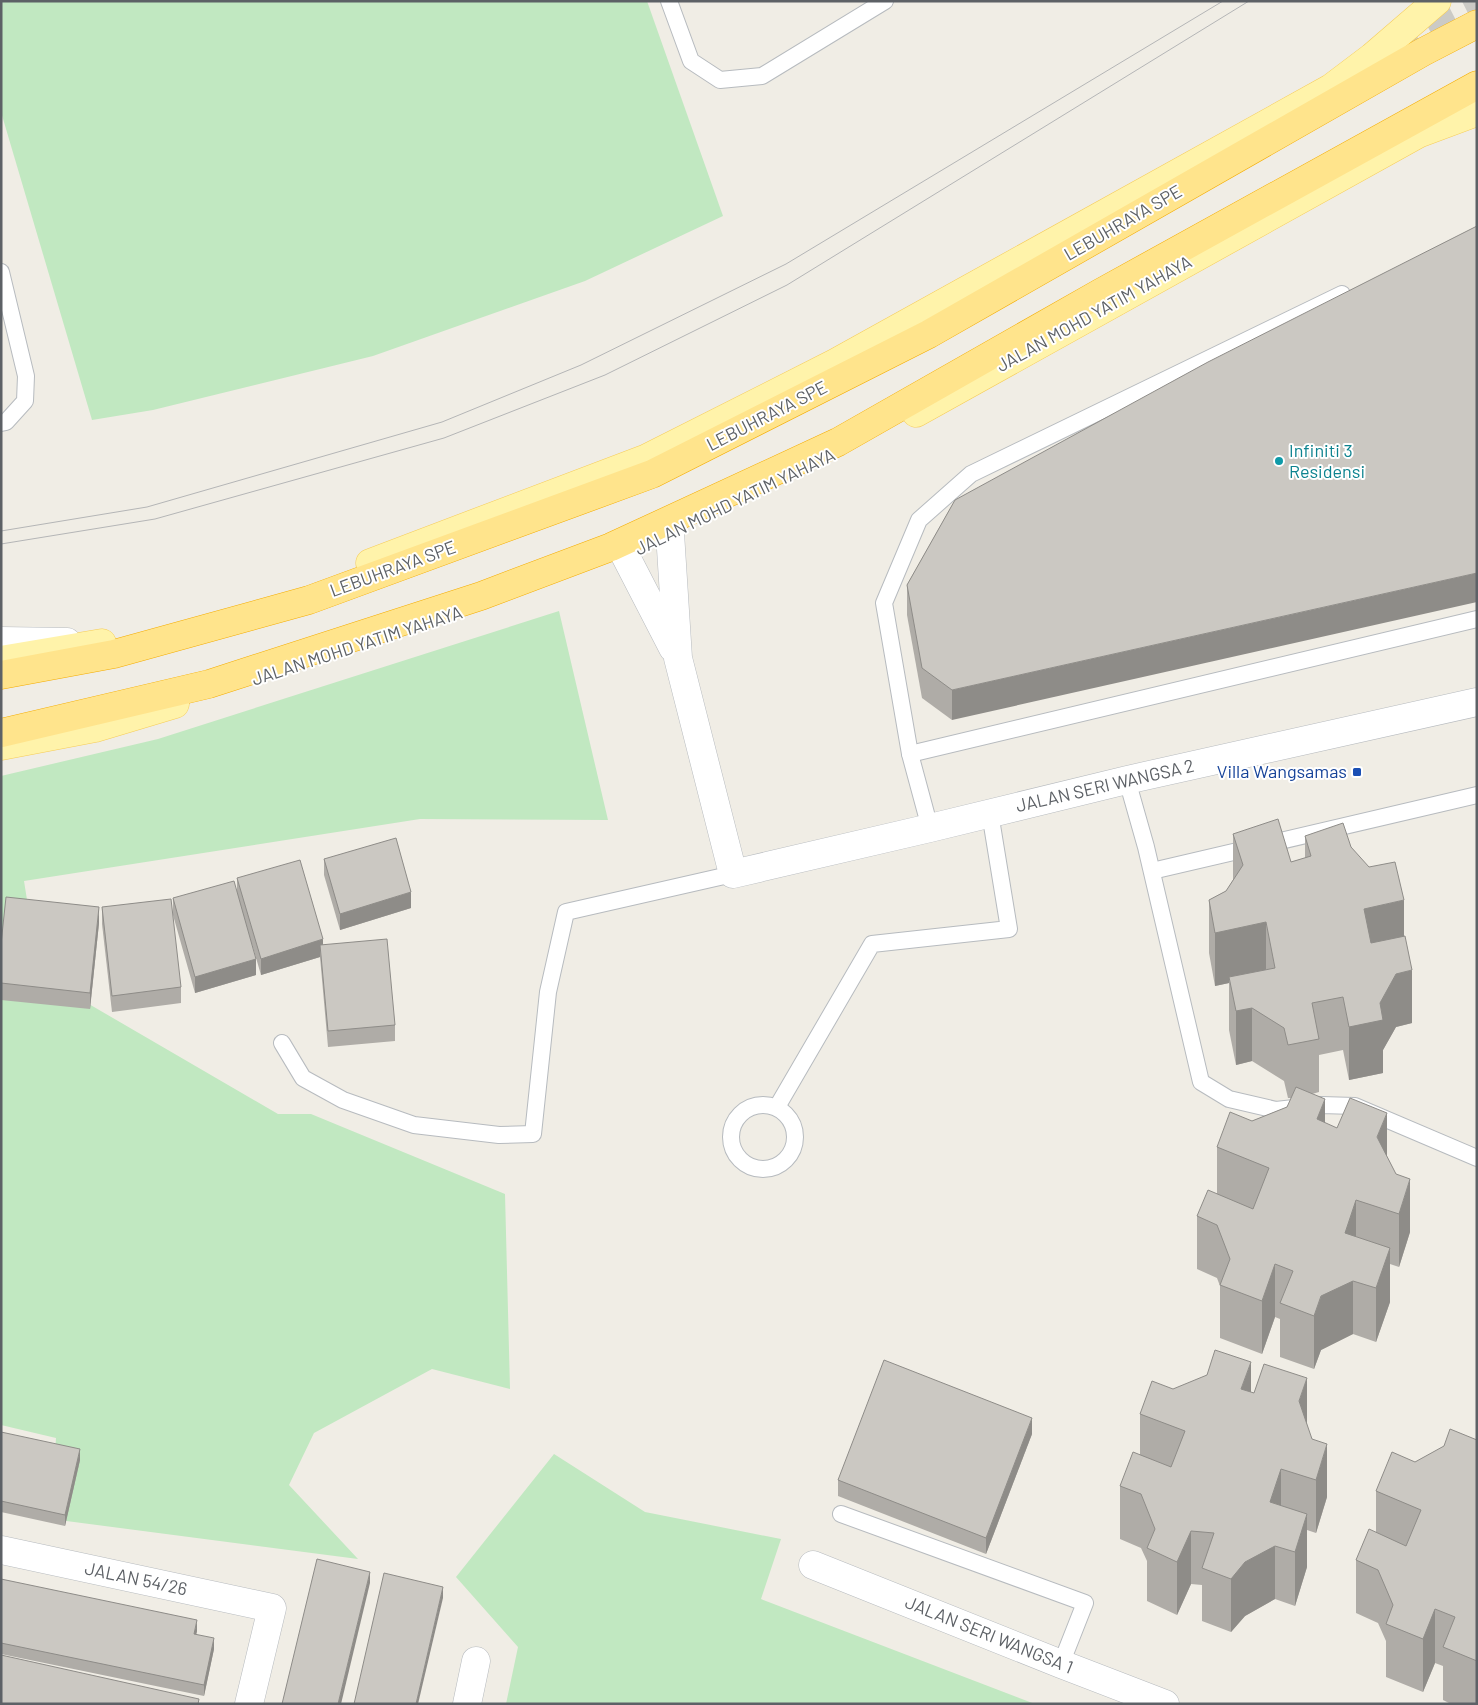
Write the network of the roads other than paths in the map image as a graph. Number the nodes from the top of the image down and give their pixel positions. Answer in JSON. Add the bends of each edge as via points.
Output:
{"nodes":[{"id":1,"x":670,"y":1,"type":"edge"},
{"id":2,"x":885,"y":1,"type":"edge"},
{"id":3,"x":1437,"y":1,"type":"edge"},
{"id":4,"x":1477,"y":24,"type":"edge"},
{"id":5,"x":1477,"y":85,"type":"edge"},
{"id":6,"x":1477,"y":112,"type":"edge"},
{"id":7,"x":1,"y":272,"type":"edge"},
{"id":8,"x":1352,"y":289,"type":"edge"},
{"id":9,"x":1,"y":423,"type":"edge"},
{"id":10,"x":670,"y":533,"type":"junction"},
{"id":11,"x":625,"y":554,"type":"junction"},
{"id":12,"x":1477,"y":620,"type":"edge"},
{"id":13,"x":1,"y":640,"type":"edge"},
{"id":14,"x":105,"y":643,"type":"junction"},
{"id":15,"x":678,"y":658,"type":"junction"},
{"id":16,"x":1,"y":660,"type":"edge"},
{"id":17,"x":1,"y":675,"type":"edge"},
{"id":18,"x":1477,"y":702,"type":"edge"},
{"id":19,"x":1,"y":733,"type":"edge"},
{"id":20,"x":1,"y":746,"type":"edge"},
{"id":21,"x":910,"y":754,"type":"junction"},
{"id":22,"x":1127,"y":780,"type":"junction"},
{"id":23,"x":1477,"y":795,"type":"edge"},
{"id":24,"x":990,"y":814,"type":"junction"},
{"id":25,"x":930,"y":828,"type":"junction"},
{"id":26,"x":1152,"y":872,"type":"junction"},
{"id":27,"x":733,"y":874,"type":"junction"},
{"id":28,"x":282,"y":1043,"type":"dead end"},
{"id":29,"x":777,"y":1107,"type":"dead end"},
{"id":30,"x":1477,"y":1158,"type":"edge"},
{"id":31,"x":841,"y":1514,"type":"dead end"},
{"id":32,"x":1,"y":1550,"type":"edge"},
{"id":33,"x":813,"y":1565,"type":"dead end"},
{"id":34,"x":476,"y":1661,"type":"dead end"},
{"id":35,"x":1061,"y":1664,"type":"junction"},
{"id":36,"x":249,"y":1704,"type":"edge"},
{"id":37,"x":467,"y":1704,"type":"edge"},
{"id":38,"x":1165,"y":1704,"type":"edge"}],
"edges":[{"from":1,"to":2,"type":"lane","via":[[691,61],[720,80],[762,76]]},
{"from":3,"to":14,"type":"main road","via":[[1372,58],[1331,88],[861,348],[647,458],[304,589]]},
{"from":4,"to":17,"type":"highway","name":"LEBUHRAYA SPE","via":[[929,334],[652,474],[308,600],[114,654]]},
{"from":5,"to":19,"type":"highway","via":[[838,442],[611,547],[481,596],[209,684]]},
{"from":6,"to":10,"type":"main road","name":"JALAN MOHD YATIM YAHAYA","via":[[1418,134],[891,427]]},
{"from":7,"to":9,"type":"lane","via":[[26,376],[25,400],[6,422]]},
{"from":8,"to":21,"type":"lane","via":[[971,474],[919,520],[884,603]]},
{"from":10,"to":11,"type":"main road","name":"JALAN MOHD YATIM YAHAYA"},
{"from":10,"to":15,"type":"street"},
{"from":11,"to":15,"type":"street"},
{"from":11,"to":20,"type":"main road","name":"JALAN MOHD YATIM YAHAYA","via":[[282,673],[95,728]]},
{"from":12,"to":21,"type":"lane"},
{"from":13,"to":14,"type":"street"},
{"from":14,"to":16,"type":"main road"},
{"from":15,"to":27,"type":"street"},
{"from":18,"to":22,"type":"street","name":"JALAN SERI WANGSA 2"},
{"from":21,"to":25,"type":"lane"},
{"from":22,"to":24,"type":"street","name":"JALAN SERI WANGSA 2"},
{"from":22,"to":26,"type":"lane"},
{"from":23,"to":26,"type":"lane"},
{"from":24,"to":25,"type":"street","name":"JALAN SERI WANGSA 2"},
{"from":24,"to":29,"type":"lane","via":[[1010,930],[872,944]]},
{"from":25,"to":27,"type":"street","name":"JALAN SERI WANGSA 2"},
{"from":26,"to":30,"type":"lane","via":[[1201,1082],[1229,1099],[1276,1110],[1321,1105],[1355,1106]]},
{"from":27,"to":28,"type":"lane","name":"JALAN SERI WANGSA 2","via":[[566,912],[548,992],[533,1134],[489,1134],[414,1125],[343,1100],[304,1078]]},
{"from":31,"to":35,"type":"lane","via":[[1085,1603]]},
{"from":32,"to":36,"type":"street","name":"JALAN 54/26","via":[[272,1608]]},
{"from":33,"to":35,"type":"street","name":"JALAN SERI WANGSA 1"},
{"from":34,"to":37,"type":"street"},
{"from":35,"to":38,"type":"street","name":"JALAN SERI WANGSA 1"}]}
